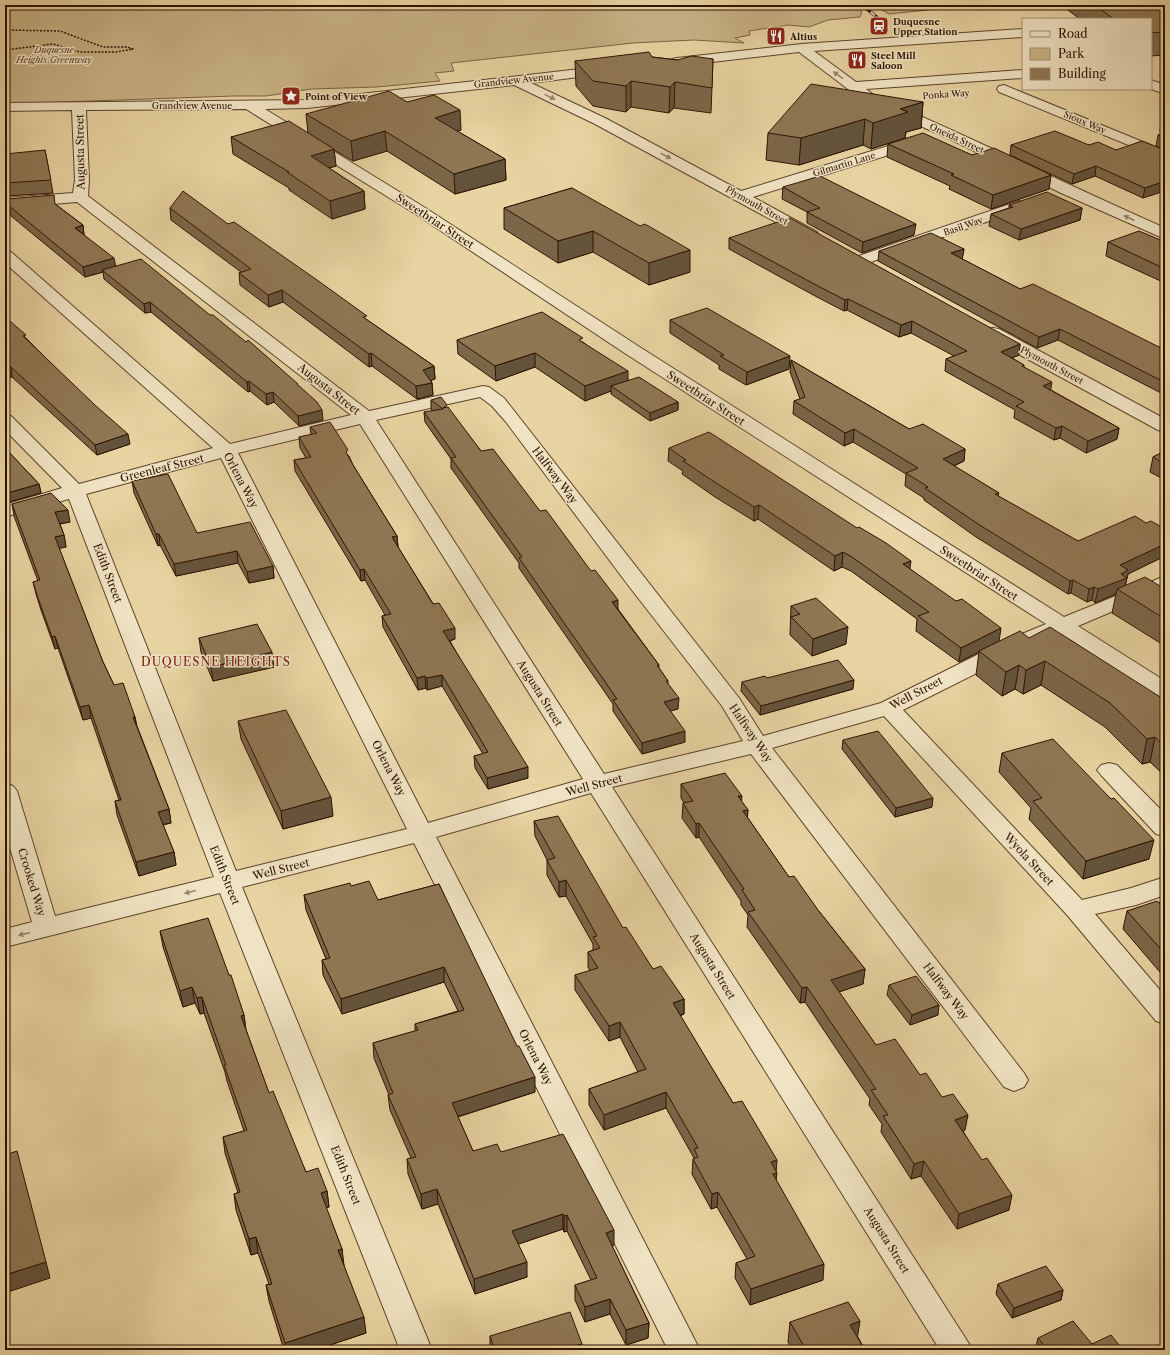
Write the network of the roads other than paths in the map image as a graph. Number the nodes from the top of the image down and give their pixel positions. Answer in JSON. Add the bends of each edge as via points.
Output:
{"nodes":[{"id":1,"x":1022,"y":33,"type":"edge"},
{"id":2,"x":802,"y":48,"type":"junction"},
{"id":3,"x":661,"y":64,"type":"edge"},
{"id":4,"x":623,"y":68,"type":"edge"},
{"id":5,"x":1022,"y":74,"type":"edge"},
{"id":6,"x":515,"y":80,"type":"junction"},
{"id":7,"x":1152,"y":84,"type":"edge"},
{"id":8,"x":854,"y":86,"type":"junction"},
{"id":9,"x":1022,"y":88,"type":"edge"},
{"id":10,"x":1004,"y":89,"type":"junction"},
{"id":11,"x":988,"y":90,"type":"dead end"},
{"id":12,"x":1165,"y":90,"type":"edge"},
{"id":13,"x":902,"y":97,"type":"edge"},
{"id":14,"x":870,"y":99,"type":"junction"},
{"id":15,"x":248,"y":104,"type":"junction"},
{"id":16,"x":80,"y":105,"type":"junction"},
{"id":17,"x":5,"y":107,"type":"edge"},
{"id":18,"x":946,"y":132,"type":"junction"},
{"id":19,"x":624,"y":134,"type":"junction"},
{"id":20,"x":605,"y":139,"type":"dead end"},
{"id":21,"x":1165,"y":156,"type":"edge"},
{"id":22,"x":1066,"y":190,"type":"junction"},
{"id":23,"x":742,"y":196,"type":"junction"},
{"id":24,"x":80,"y":197,"type":"junction"},
{"id":25,"x":5,"y":203,"type":"edge"},
{"id":26,"x":1165,"y":234,"type":"edge"},
{"id":27,"x":825,"y":243,"type":"edge"},
{"id":28,"x":5,"y":255,"type":"edge"},
{"id":29,"x":880,"y":272,"type":"edge"},
{"id":30,"x":977,"y":325,"type":"edge"},
{"id":31,"x":483,"y":391,"type":"joint"},
{"id":32,"x":365,"y":417,"type":"junction"},
{"id":33,"x":5,"y":420,"type":"edge"},
{"id":34,"x":1165,"y":426,"type":"edge"},
{"id":35,"x":227,"y":452,"type":"junction"},
{"id":36,"x":75,"y":490,"type":"junction"},
{"id":37,"x":5,"y":511,"type":"edge"},
{"id":38,"x":1165,"y":582,"type":"edge"},
{"id":39,"x":1062,"y":626,"type":"junction"},
{"id":40,"x":1165,"y":691,"type":"edge"},
{"id":41,"x":888,"y":708,"type":"junction"},
{"id":42,"x":757,"y":744,"type":"junction"},
{"id":43,"x":1109,"y":770,"type":"dead end"},
{"id":44,"x":597,"y":783,"type":"junction"},
{"id":45,"x":5,"y":790,"type":"edge"},
{"id":46,"x":1165,"y":828,"type":"edge"},
{"id":47,"x":422,"y":833,"type":"junction"},
{"id":48,"x":228,"y":882,"type":"junction"},
{"id":49,"x":1165,"y":886,"type":"edge"},
{"id":50,"x":1077,"y":910,"type":"junction"},
{"id":51,"x":46,"y":928,"type":"junction"},
{"id":52,"x":5,"y":938,"type":"edge"},
{"id":53,"x":1165,"y":1014,"type":"edge"},
{"id":54,"x":1014,"y":1080,"type":"dead end"},
{"id":55,"x":416,"y":1350,"type":"edge"},
{"id":56,"x":684,"y":1350,"type":"edge"},
{"id":57,"x":957,"y":1350,"type":"edge"}],
"edges":[{"from":1,"to":2,"type":"street"},
{"from":2,"to":3,"type":"street"},
{"from":8,"to":2,"type":"street","name":"Oneida Street","one_way":true},
{"from":4,"to":6,"type":"street","name":"Grandview Avenue"},
{"from":5,"to":8,"type":"street"},
{"from":6,"to":15,"type":"street","name":"Grandview Avenue","via":[[307,104]]},
{"from":6,"to":19,"type":"street","name":"Plymouth Street","one_way":true},
{"from":7,"to":12,"type":"street"},
{"from":8,"to":14,"type":"street","name":"Oneida Street"},
{"from":9,"to":10,"type":"street"},
{"from":10,"to":11,"type":"street"},
{"from":10,"to":21,"type":"street","name":"Sioux Way"},
{"from":13,"to":14,"type":"street"},
{"from":14,"to":18,"type":"street","name":"Oneida Street"},
{"from":15,"to":16,"type":"street","name":"Grandview Avenue"},
{"from":15,"to":39,"type":"street","name":"Sweetbriar Street","via":[[422,212],[622,344]]},
{"from":16,"to":17,"type":"street","name":"Grandview Avenue"},
{"from":16,"to":24,"type":"street","name":"Augusta Street"},
{"from":18,"to":22,"type":"street","name":"Oneida Street"},
{"from":18,"to":23,"type":"street","name":"Gilmartin Lane"},
{"from":19,"to":20,"type":"street"},
{"from":19,"to":23,"type":"street","name":"Plymouth Street","one_way":true},
{"from":26,"to":22,"type":"street","name":"Oneida Street","one_way":true},
{"from":22,"to":29,"type":"street","name":"Basil Way","via":[[852,258]]},
{"from":23,"to":27,"type":"street","name":"Plymouth Street"},
{"from":24,"to":25,"type":"street"},
{"from":24,"to":32,"type":"street","name":"Augusta Street"},
{"from":28,"to":35,"type":"street","name":"Orlena Way"},
{"from":30,"to":34,"type":"street","name":"Plymouth Street"},
{"from":31,"to":32,"type":"street","name":"Greenleaf Street"},
{"from":31,"to":42,"type":"street","name":"Halfway Way","via":[[498,402],[512,418],[731,703]]},
{"from":32,"to":35,"type":"street","name":"Greenleaf Street"},
{"from":32,"to":44,"type":"street","name":"Augusta Street"},
{"from":33,"to":36,"type":"street","name":"Edith Street"},
{"from":35,"to":36,"type":"street","name":"Greenleaf Street"},
{"from":35,"to":47,"type":"street","name":"Orlena Way"},
{"from":36,"to":37,"type":"street","name":"Greenleaf Street"},
{"from":36,"to":48,"type":"street","name":"Edith Street"},
{"from":38,"to":39,"type":"street","name":"Well Street"},
{"from":39,"to":40,"type":"street","name":"Sweetbriar Street"},
{"from":39,"to":41,"type":"street","name":"Well Street","via":[[967,667]]},
{"from":41,"to":42,"type":"street","name":"Well Street"},
{"from":41,"to":50,"type":"street","name":"Wyola Street"},
{"from":42,"to":44,"type":"street","name":"Well Street"},
{"from":42,"to":54,"type":"street","name":"Halfway Way"},
{"from":43,"to":46,"type":"street"},
{"from":44,"to":47,"type":"street","name":"Well Street"},
{"from":44,"to":57,"type":"street","name":"Augusta Street"},
{"from":45,"to":51,"type":"street","name":"Crooked Way"},
{"from":47,"to":48,"type":"street","name":"Well Street"},
{"from":47,"to":56,"type":"street","name":"Orlena Way"},
{"from":48,"to":51,"type":"street","name":"Well Street","one_way":true},
{"from":48,"to":55,"type":"street","name":"Edith Street"},
{"from":49,"to":50,"type":"street","via":[[1136,896]]},
{"from":50,"to":53,"type":"street","name":"Wyola Street"},
{"from":51,"to":52,"type":"street","name":"Well Street","one_way":true}]}
